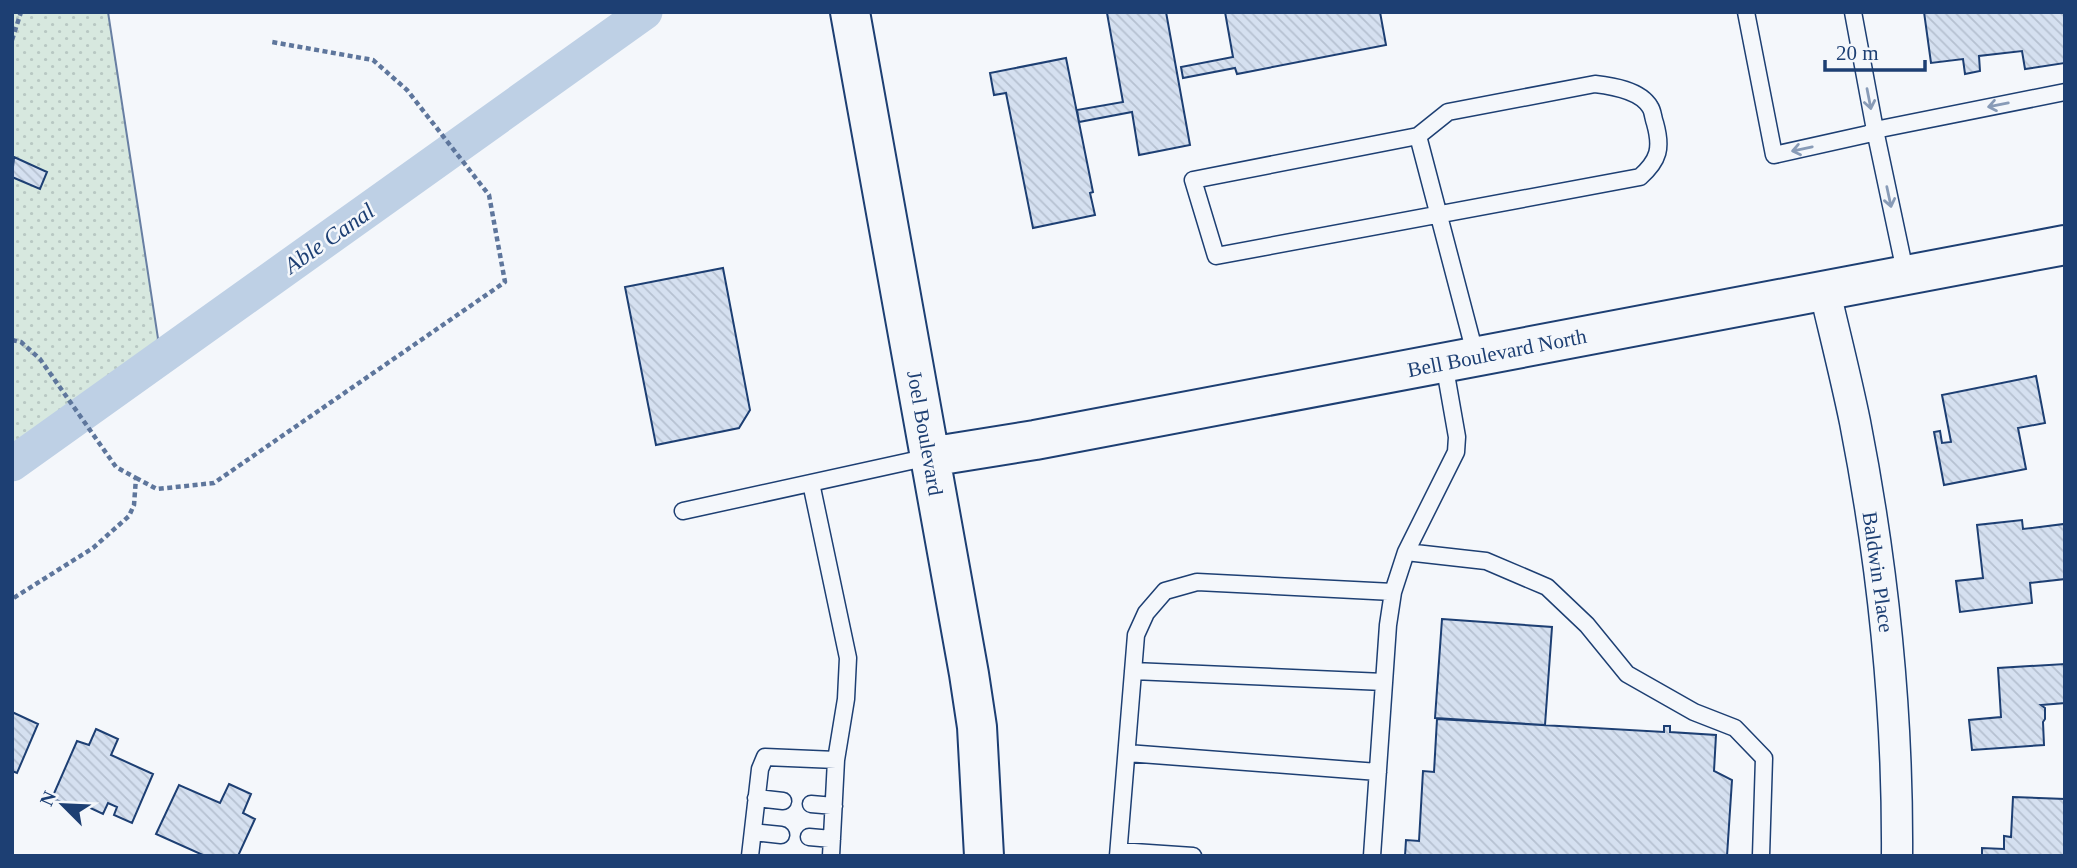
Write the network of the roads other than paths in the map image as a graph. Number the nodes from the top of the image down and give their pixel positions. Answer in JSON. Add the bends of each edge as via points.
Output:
{"nodes":[{"id":1,"x":849,"y":12,"type":"edge"},
{"id":2,"x":1746,"y":12,"type":"edge"},
{"id":3,"x":1853,"y":12,"type":"edge"},
{"id":4,"x":2065,"y":92,"type":"edge"},
{"id":5,"x":1875,"y":130,"type":"junction"},
{"id":6,"x":1418,"y":136,"type":"junction"},
{"id":7,"x":1439,"y":215,"type":"junction"},
{"id":8,"x":2065,"y":245,"type":"edge"},
{"id":9,"x":1906,"y":276,"type":"junction"},
{"id":10,"x":1825,"y":292,"type":"junction"},
{"id":11,"x":1460,"y":360,"type":"junction"},
{"id":12,"x":929,"y":457,"type":"junction"},
{"id":13,"x":811,"y":483,"type":"junction"},
{"id":14,"x":684,"y":511,"type":"dead end"},
{"id":15,"x":1406,"y":552,"type":"junction"},
{"id":16,"x":1392,"y":592,"type":"junction"},
{"id":17,"x":1133,"y":671,"type":"junction"},
{"id":18,"x":1384,"y":682,"type":"junction"},
{"id":19,"x":1127,"y":753,"type":"junction"},
{"id":20,"x":836,"y":760,"type":"junction"},
{"id":21,"x":1378,"y":772,"type":"junction"},
{"id":22,"x":757,"y":797,"type":"junction"},
{"id":23,"x":783,"y":801,"type":"dead end"},
{"id":24,"x":811,"y":804,"type":"dead end"},
{"id":25,"x":834,"y":806,"type":"junction"},
{"id":26,"x":753,"y":832,"type":"junction"},
{"id":27,"x":781,"y":835,"type":"dead end"},
{"id":28,"x":809,"y":837,"type":"dead end"},
{"id":29,"x":831,"y":848,"type":"edge"},
{"id":30,"x":1118,"y":853,"type":"edge"},
{"id":31,"x":750,"y":856,"type":"edge"},
{"id":32,"x":984,"y":856,"type":"edge"},
{"id":33,"x":1194,"y":856,"type":"edge"},
{"id":34,"x":1372,"y":856,"type":"edge"},
{"id":35,"x":1761,"y":856,"type":"edge"},
{"id":36,"x":1897,"y":856,"type":"edge"}],
"edges":[{"from":1,"to":12,"type":"street","name":"Joel Boulevard"},
{"from":5,"to":2,"type":"lane","one_way":true,"via":[[1774,155]]},
{"from":3,"to":5,"type":"lane","one_way":true},
{"from":4,"to":5,"type":"lane","one_way":true},
{"from":5,"to":9,"type":"lane","one_way":true},
{"from":6,"to":7,"type":"lane"},
{"from":6,"to":7,"type":"lane","via":[[1448,112],[1595,84],[1616,86],[1639,97],[1650,106],[1656,128],[1659,140],[1654,164],[1640,177]]},
{"from":6,"to":7,"type":"lane","via":[[1194,180],[1216,256]]},
{"from":7,"to":11,"type":"lane"},
{"from":8,"to":9,"type":"street","name":"Bell Boulevard North"},
{"from":9,"to":10,"type":"street","name":"Bell Boulevard North"},
{"from":10,"to":11,"type":"street","name":"Bell Boulevard North"},
{"from":10,"to":36,"type":"street","name":"Baldwin Place","via":[[1855,422],[1877,550],[1891,670]]},
{"from":11,"to":12,"type":"street","name":"Bell Boulevard North"},
{"from":11,"to":15,"type":"lane","via":[[1456,452]]},
{"from":12,"to":13,"type":"lane"},
{"from":12,"to":32,"type":"street","name":"Joel Boulevard","via":[[975,714]]},
{"from":13,"to":14,"type":"lane"},
{"from":13,"to":20,"type":"lane","via":[[848,658]]},
{"from":15,"to":16,"type":"lane"},
{"from":15,"to":35,"type":"lane","via":[[1486,561],[1546,587],[1587,625],[1627,674],[1694,712],[1735,728],[1764,758]]},
{"from":16,"to":17,"type":"lane","via":[[1197,582],[1165,591],[1146,613],[1136,635]]},
{"from":16,"to":18,"type":"lane"},
{"from":17,"to":18,"type":"lane"},
{"from":17,"to":19,"type":"lane"},
{"from":18,"to":21,"type":"lane"},
{"from":19,"to":21,"type":"lane"},
{"from":19,"to":30,"type":"lane"},
{"from":20,"to":22,"type":"lane","via":[[765,757]]},
{"from":20,"to":25,"type":"lane"},
{"from":21,"to":34,"type":"lane"},
{"from":22,"to":23,"type":"lane"},
{"from":22,"to":26,"type":"lane"},
{"from":24,"to":25,"type":"lane"},
{"from":25,"to":29,"type":"lane"},
{"from":26,"to":27,"type":"lane"},
{"from":26,"to":31,"type":"lane"},
{"from":28,"to":29,"type":"lane"},
{"from":30,"to":33,"type":"lane"}]}
